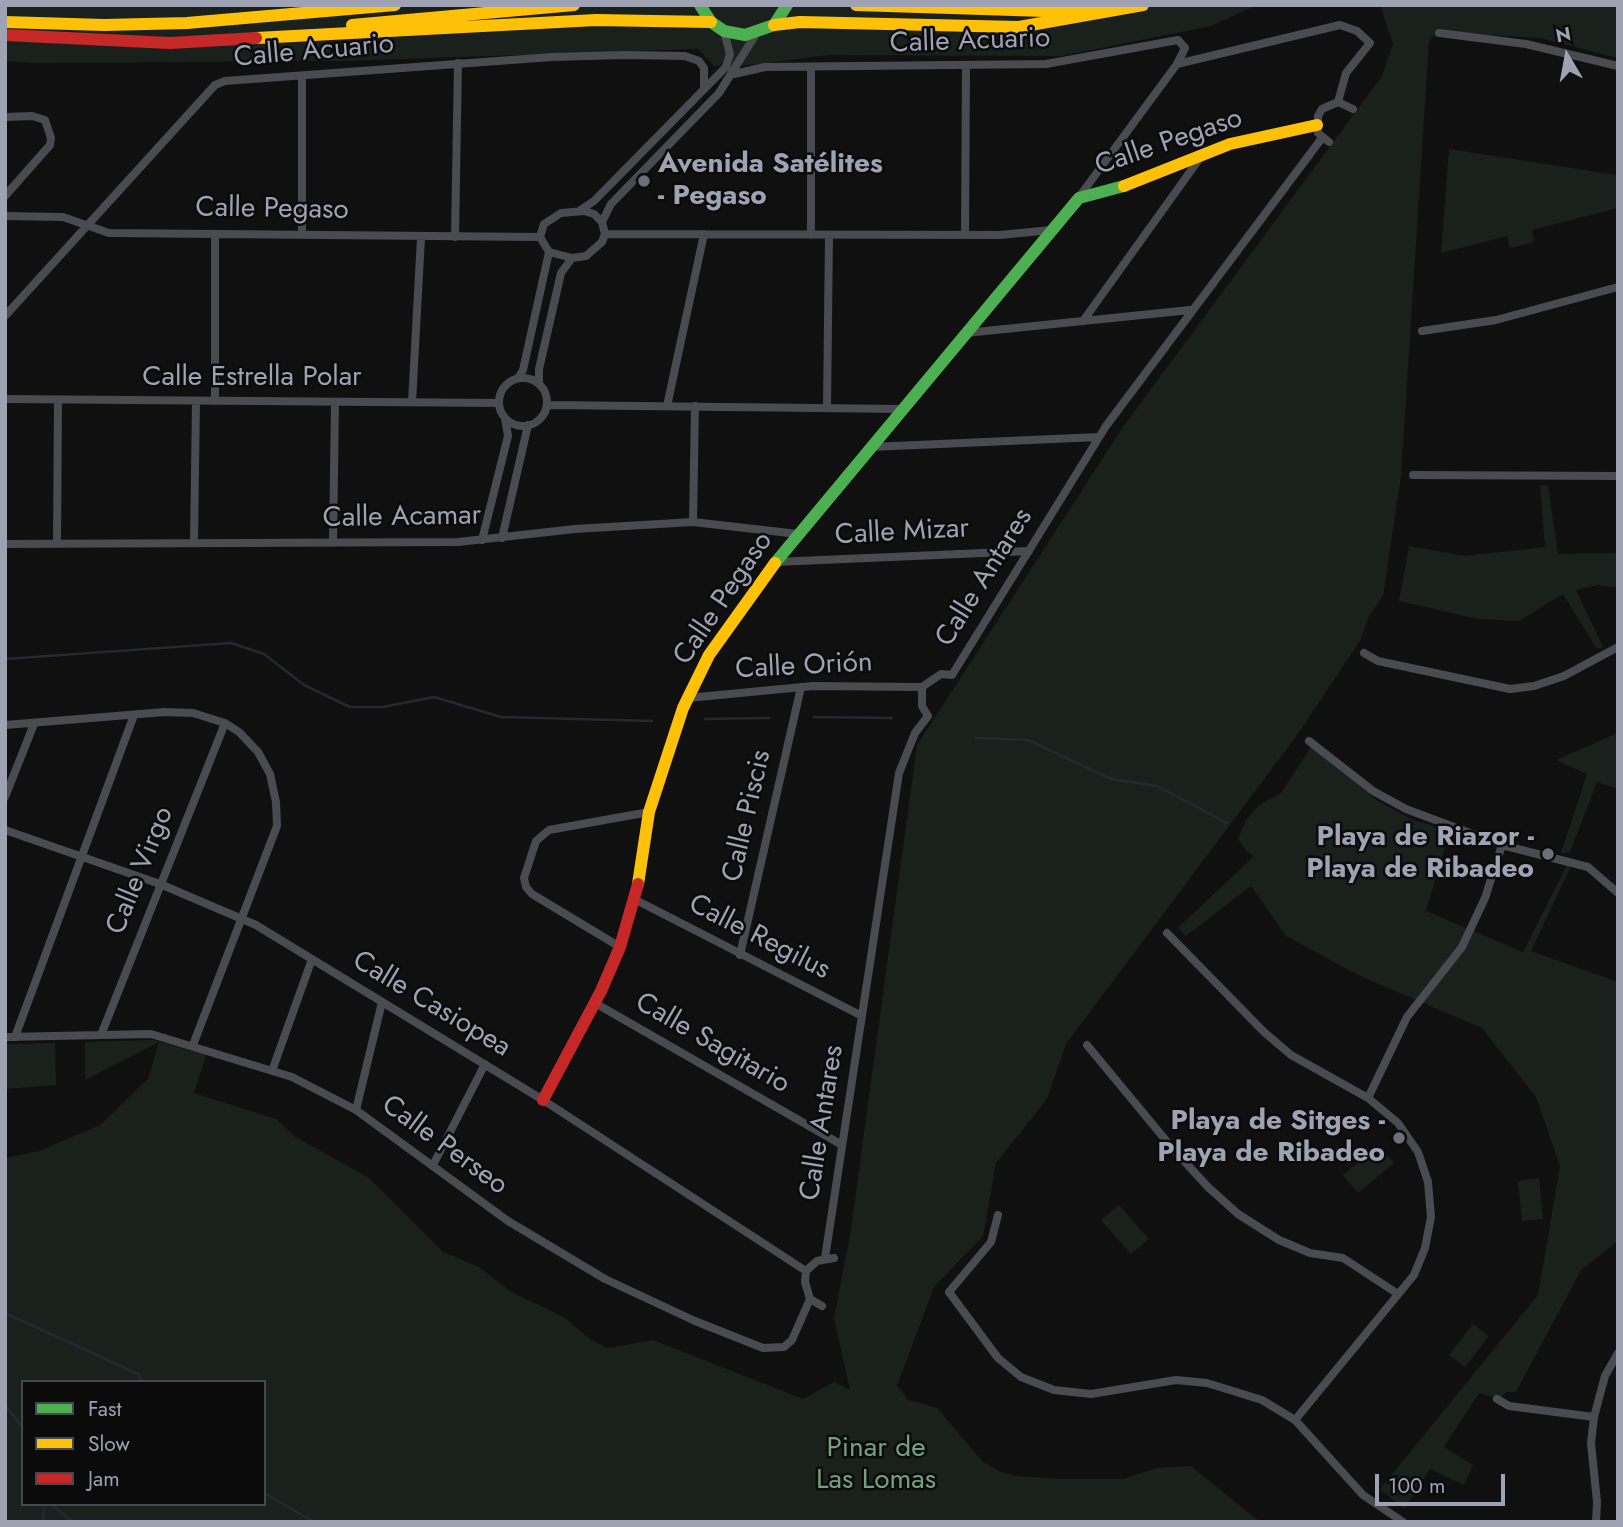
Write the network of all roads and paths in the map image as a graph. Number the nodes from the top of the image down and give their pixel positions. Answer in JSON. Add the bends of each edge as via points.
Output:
{"nodes":[{"id":1,"x":335,"y":5,"type":"edge"},
{"id":2,"x":395,"y":5,"type":"edge"},
{"id":3,"x":573,"y":5,"type":"edge"},
{"id":4,"x":700,"y":5,"type":"edge"},
{"id":5,"x":787,"y":5,"type":"edge"},
{"id":6,"x":856,"y":5,"type":"edge"},
{"id":7,"x":1099,"y":5,"type":"edge"},
{"id":8,"x":1143,"y":5,"type":"edge"},
{"id":9,"x":5,"y":22,"type":"edge"},
{"id":10,"x":711,"y":22,"type":"junction"},
{"id":11,"x":187,"y":23,"type":"junction"},
{"id":12,"x":774,"y":25,"type":"junction"},
{"id":13,"x":724,"y":31,"type":"junction"},
{"id":14,"x":1439,"y":33,"type":"dead end"},
{"id":15,"x":756,"y":34,"type":"junction"},
{"id":16,"x":5,"y":35,"type":"edge"},
{"id":17,"x":82,"y":40,"type":"junction"},
{"id":18,"x":458,"y":64,"type":"junction"},
{"id":19,"x":1177,"y":64,"type":"junction"},
{"id":20,"x":966,"y":66,"type":"junction"},
{"id":21,"x":1618,"y":66,"type":"edge"},
{"id":22,"x":811,"y":67,"type":"junction"},
{"id":23,"x":734,"y":74,"type":"junction"},
{"id":24,"x":302,"y":76,"type":"junction"},
{"id":25,"x":704,"y":89,"type":"junction"},
{"id":26,"x":1338,"y":102,"type":"junction"},
{"id":27,"x":1353,"y":109,"type":"dead end"},
{"id":28,"x":5,"y":117,"type":"edge"},
{"id":29,"x":1317,"y":125,"type":"junction"},
{"id":30,"x":1204,"y":152,"type":"junction"},
{"id":31,"x":5,"y":196,"type":"edge"},
{"id":32,"x":1079,"y":198,"type":"junction"},
{"id":33,"x":579,"y":211,"type":"junction"},
{"id":34,"x":5,"y":216,"type":"edge"},
{"id":35,"x":602,"y":222,"type":"junction"},
{"id":36,"x":90,"y":224,"type":"junction"},
{"id":37,"x":1051,"y":230,"type":"junction"},
{"id":38,"x":215,"y":234,"type":"junction"},
{"id":39,"x":605,"y":234,"type":"junction"},
{"id":40,"x":704,"y":234,"type":"junction"},
{"id":41,"x":811,"y":234,"type":"junction"},
{"id":42,"x":829,"y":234,"type":"junction"},
{"id":43,"x":302,"y":235,"type":"junction"},
{"id":44,"x":965,"y":235,"type":"junction"},
{"id":45,"x":454,"y":237,"type":"junction"},
{"id":46,"x":540,"y":237,"type":"junction"},
{"id":47,"x":421,"y":238,"type":"junction"},
{"id":48,"x":549,"y":252,"type":"junction"},
{"id":49,"x":572,"y":258,"type":"junction"},
{"id":50,"x":1618,"y":287,"type":"edge"},
{"id":51,"x":1190,"y":310,"type":"junction"},
{"id":52,"x":5,"y":316,"type":"edge"},
{"id":53,"x":1083,"y":321,"type":"junction"},
{"id":54,"x":1422,"y":331,"type":"dead end"},
{"id":55,"x":966,"y":334,"type":"junction"},
{"id":56,"x":518,"y":378,"type":"junction"},
{"id":57,"x":539,"y":383,"type":"junction"},
{"id":58,"x":5,"y":399,"type":"edge"},
{"id":59,"x":58,"y":400,"type":"junction"},
{"id":60,"x":197,"y":401,"type":"junction"},
{"id":61,"x":215,"y":401,"type":"junction"},
{"id":62,"x":335,"y":402,"type":"junction"},
{"id":63,"x":412,"y":402,"type":"junction"},
{"id":64,"x":499,"y":403,"type":"junction"},
{"id":65,"x":548,"y":405,"type":"junction"},
{"id":66,"x":667,"y":406,"type":"junction"},
{"id":67,"x":695,"y":407,"type":"junction"},
{"id":68,"x":827,"y":408,"type":"junction"},
{"id":69,"x":903,"y":409,"type":"junction"},
{"id":70,"x":505,"y":418,"type":"junction"},
{"id":71,"x":528,"y":425,"type":"junction"},
{"id":72,"x":1099,"y":437,"type":"junction"},
{"id":73,"x":871,"y":447,"type":"junction"},
{"id":74,"x":1413,"y":475,"type":"dead end"},
{"id":75,"x":1618,"y":476,"type":"edge"},
{"id":76,"x":693,"y":522,"type":"junction"},
{"id":77,"x":798,"y":534,"type":"junction"},
{"id":78,"x":502,"y":538,"type":"junction"},
{"id":79,"x":482,"y":540,"type":"junction"},
{"id":80,"x":57,"y":543,"type":"junction"},
{"id":81,"x":194,"y":543,"type":"junction"},
{"id":82,"x":333,"y":543,"type":"junction"},
{"id":83,"x":5,"y":544,"type":"edge"},
{"id":84,"x":1030,"y":551,"type":"junction"},
{"id":85,"x":776,"y":562,"type":"junction"},
{"id":86,"x":1618,"y":647,"type":"edge"},
{"id":87,"x":1364,"y":653,"type":"dead end"},
{"id":88,"x":801,"y":687,"type":"junction"},
{"id":89,"x":922,"y":687,"type":"junction"},
{"id":90,"x":688,"y":698,"type":"junction"},
{"id":91,"x":134,"y":715,"type":"junction"},
{"id":92,"x":225,"y":723,"type":"junction"},
{"id":93,"x":34,"y":724,"type":"junction"},
{"id":94,"x":5,"y":725,"type":"edge"},
{"id":95,"x":1309,"y":741,"type":"dead end"},
{"id":96,"x":5,"y":797,"type":"edge"},
{"id":97,"x":649,"y":812,"type":"junction"},
{"id":98,"x":5,"y":830,"type":"edge"},
{"id":99,"x":1502,"y":845,"type":"junction"},
{"id":100,"x":82,"y":857,"type":"junction"},
{"id":101,"x":160,"y":884,"type":"junction"},
{"id":102,"x":1618,"y":893,"type":"edge"},
{"id":103,"x":634,"y":898,"type":"junction"},
{"id":104,"x":239,"y":918,"type":"junction"},
{"id":105,"x":1167,"y":933,"type":"dead end"},
{"id":106,"x":620,"y":947,"type":"junction"},
{"id":107,"x":740,"y":955,"type":"junction"},
{"id":108,"x":312,"y":959,"type":"junction"},
{"id":109,"x":382,"y":1002,"type":"junction"},
{"id":110,"x":595,"y":1003,"type":"junction"},
{"id":111,"x":862,"y":1016,"type":"junction"},
{"id":112,"x":101,"y":1035,"type":"junction"},
{"id":113,"x":10,"y":1037,"type":"edge"},
{"id":114,"x":193,"y":1045,"type":"junction"},
{"id":115,"x":1087,"y":1045,"type":"dead end"},
{"id":116,"x":485,"y":1064,"type":"junction"},
{"id":117,"x":272,"y":1071,"type":"junction"},
{"id":118,"x":1368,"y":1098,"type":"junction"},
{"id":119,"x":543,"y":1100,"type":"junction"},
{"id":120,"x":356,"y":1110,"type":"junction"},
{"id":121,"x":842,"y":1145,"type":"junction"},
{"id":122,"x":433,"y":1165,"type":"junction"},
{"id":123,"x":998,"y":1215,"type":"dead end"},
{"id":124,"x":806,"y":1271,"type":"junction"},
{"id":125,"x":1398,"y":1294,"type":"junction"},
{"id":126,"x":810,"y":1298,"type":"junction"},
{"id":127,"x":822,"y":1306,"type":"dead end"},
{"id":128,"x":1618,"y":1353,"type":"edge"},
{"id":129,"x":1497,"y":1399,"type":"dead end"},
{"id":130,"x":1594,"y":1417,"type":"junction"},
{"id":131,"x":1295,"y":1420,"type":"junction"},
{"id":132,"x":1403,"y":1522,"type":"edge"},
{"id":133,"x":1596,"y":1522,"type":"edge"}],
"edges":[{"from":1,"to":11,"type":"main road"},
{"from":2,"to":11,"type":"main road"},
{"from":3,"to":17,"type":"main road","via":[[258,34]]},
{"from":4,"to":10,"type":"main road"},
{"from":5,"to":12,"type":"main road"},
{"from":6,"to":7,"type":"main road","via":[[1045,11]]},
{"from":8,"to":12,"type":"main road","via":[[1019,27]]},
{"from":9,"to":11,"type":"main road"},
{"from":10,"to":13,"type":"main road"},
{"from":10,"to":17,"type":"main road","via":[[596,20],[170,43]]},
{"from":12,"to":15,"type":"main road"},
{"from":13,"to":15,"type":"main road"},
{"from":13,"to":25,"type":"street","via":[[728,62]]},
{"from":14,"to":21,"type":"street","via":[[1526,44]]},
{"from":15,"to":23,"type":"street"},
{"from":16,"to":17,"type":"main road"},
{"from":18,"to":24,"type":"street","name":"Calle Acuario"},
{"from":18,"to":25,"type":"street","name":"Calle Acuario","via":[[564,56],[685,56],[704,68]]},
{"from":18,"to":45,"type":"street"},
{"from":19,"to":20,"type":"street","name":"Calle Acuario","via":[[1185,48],[1178,40],[1169,40],[1065,62]]},
{"from":19,"to":26,"type":"street","via":[[1340,25],[1357,31],[1370,43],[1346,73]]},
{"from":19,"to":32,"type":"street"},
{"from":20,"to":22,"type":"street","name":"Calle Acuario"},
{"from":20,"to":44,"type":"street"},
{"from":22,"to":23,"type":"street","name":"Calle Acuario","via":[[765,67]]},
{"from":22,"to":41,"type":"street"},
{"from":23,"to":35,"type":"street","via":[[611,204]]},
{"from":24,"to":36,"type":"street","name":"Calle Acuario","via":[[215,85]]},
{"from":24,"to":43,"type":"street"},
{"from":25,"to":33,"type":"street"},
{"from":26,"to":27,"type":"street"},
{"from":26,"to":29,"type":"street","via":[[1322,109]]},
{"from":28,"to":31,"type":"street","via":[[45,120],[51,138],[50,145]]},
{"from":29,"to":30,"type":"main road","name":"Calle Pegaso"},
{"from":29,"to":51,"type":"street","name":"Calle Antares","via":[[1325,140]]},
{"from":30,"to":32,"type":"main road","name":"Calle Pegaso","via":[[1140,182]]},
{"from":30,"to":53,"type":"street"},
{"from":32,"to":37,"type":"main road","name":"Calle Pegaso"},
{"from":33,"to":35,"type":"street","via":[[594,214]]},
{"from":33,"to":46,"type":"street","via":[[551,217]]},
{"from":34,"to":36,"type":"street","name":"Calle Pegaso","via":[[63,216]]},
{"from":35,"to":39,"type":"street"},
{"from":36,"to":38,"type":"street","name":"Calle Pegaso","via":[[109,233]]},
{"from":36,"to":52,"type":"street","name":"Calle Acuario"},
{"from":37,"to":44,"type":"street"},
{"from":37,"to":55,"type":"main road","name":"Calle Pegaso"},
{"from":38,"to":43,"type":"street","name":"Calle Pegaso"},
{"from":38,"to":61,"type":"street"},
{"from":39,"to":40,"type":"street"},
{"from":39,"to":49,"type":"street","via":[[594,251]]},
{"from":40,"to":41,"type":"street"},
{"from":40,"to":66,"type":"street"},
{"from":41,"to":42,"type":"street"},
{"from":42,"to":44,"type":"street"},
{"from":42,"to":68,"type":"street"},
{"from":43,"to":47,"type":"street","name":"Calle Pegaso"},
{"from":45,"to":46,"type":"street","name":"Calle Pegaso"},
{"from":45,"to":47,"type":"street","name":"Calle Pegaso"},
{"from":46,"to":48,"type":"street"},
{"from":47,"to":63,"type":"street"},
{"from":48,"to":49,"type":"street"},
{"from":48,"to":56,"type":"street"},
{"from":49,"to":57,"type":"street","via":[[561,273]]},
{"from":50,"to":54,"type":"street","via":[[1496,320]]},
{"from":51,"to":53,"type":"street"},
{"from":51,"to":72,"type":"street","name":"Calle Antares"},
{"from":53,"to":55,"type":"street"},
{"from":55,"to":69,"type":"main road","name":"Calle Pegaso"},
{"from":56,"to":57,"type":"street"},
{"from":56,"to":64,"type":"street","via":[[502,389]]},
{"from":57,"to":65,"type":"street"},
{"from":58,"to":59,"type":"street","name":"Calle Estrella Polar"},
{"from":59,"to":60,"type":"street","name":"Calle Estrella Polar"},
{"from":59,"to":80,"type":"street"},
{"from":60,"to":61,"type":"street","name":"Calle Estrella Polar"},
{"from":60,"to":81,"type":"street"},
{"from":61,"to":62,"type":"street","name":"Calle Estrella Polar"},
{"from":62,"to":63,"type":"street","name":"Calle Estrella Polar"},
{"from":62,"to":82,"type":"street"},
{"from":63,"to":64,"type":"street","name":"Calle Estrella Polar"},
{"from":64,"to":70,"type":"street"},
{"from":65,"to":66,"type":"street"},
{"from":65,"to":71,"type":"street","via":[[544,415]]},
{"from":66,"to":67,"type":"street"},
{"from":67,"to":68,"type":"street"},
{"from":67,"to":76,"type":"street"},
{"from":68,"to":69,"type":"street"},
{"from":69,"to":73,"type":"main road","name":"Calle Pegaso"},
{"from":70,"to":71,"type":"street"},
{"from":70,"to":79,"type":"street","via":[[508,436]]},
{"from":71,"to":78,"type":"street"},
{"from":72,"to":73,"type":"street"},
{"from":72,"to":84,"type":"street","name":"Calle Antares"},
{"from":73,"to":77,"type":"main road","name":"Calle Pegaso"},
{"from":74,"to":75,"type":"street"},
{"from":76,"to":77,"type":"street","name":"Calle Acamar"},
{"from":76,"to":78,"type":"street","name":"Calle Acamar"},
{"from":77,"to":85,"type":"main road","name":"Calle Pegaso"},
{"from":78,"to":79,"type":"street","name":"Calle Acamar"},
{"from":79,"to":82,"type":"street","name":"Calle Acamar"},
{"from":80,"to":81,"type":"street","name":"Calle Acamar"},
{"from":80,"to":83,"type":"street","name":"Calle Acamar"},
{"from":81,"to":82,"type":"street","name":"Calle Acamar"},
{"from":84,"to":85,"type":"street","name":"Calle Mizar"},
{"from":84,"to":89,"type":"street","name":"Calle Antares","via":[[952,675],[941,674]]},
{"from":85,"to":90,"type":"main road","name":"Calle Pegaso","via":[[709,655]]},
{"from":86,"to":87,"type":"street","via":[[1564,676],[1510,688],[1378,661]]},
{"from":88,"to":89,"type":"street","name":"Calle Orión"},
{"from":88,"to":90,"type":"street","name":"Calle Orión"},
{"from":88,"to":107,"type":"street","name":"Calle Piscis"},
{"from":89,"to":111,"type":"street","name":"Calle Antares","via":[[922,706],[928,716],[915,733],[899,773]]},
{"from":90,"to":97,"type":"main road","name":"Calle Pegaso","via":[[664,757]]},
{"from":91,"to":92,"type":"street","via":[[193,713]]},
{"from":91,"to":93,"type":"street"},
{"from":91,"to":100,"type":"street"},
{"from":92,"to":101,"type":"street","name":"Calle Virgo"},
{"from":92,"to":104,"type":"street","via":[[258,752],[270,774],[276,802],[277,826],[271,847]]},
{"from":93,"to":94,"type":"street"},
{"from":93,"to":96,"type":"street"},
{"from":95,"to":99,"type":"street","via":[[1373,791],[1406,809]]},
{"from":97,"to":103,"type":"main road","name":"Calle Pegaso"},
{"from":97,"to":106,"type":"street","via":[[549,830],[536,841],[524,878],[532,894]]},
{"from":98,"to":100,"type":"street","name":"Calle Casiopea"},
{"from":99,"to":102,"type":"street","via":[[1588,867]]},
{"from":99,"to":118,"type":"street","via":[[1485,898],[1462,947],[1408,1017]]},
{"from":100,"to":101,"type":"street","name":"Calle Casiopea"},
{"from":100,"to":113,"type":"street"},
{"from":101,"to":104,"type":"street","name":"Calle Casiopea"},
{"from":101,"to":112,"type":"street","name":"Calle Virgo"},
{"from":103,"to":106,"type":"main road","name":"Calle Pegaso"},
{"from":103,"to":107,"type":"street","name":"Calle Regilus"},
{"from":104,"to":108,"type":"street","name":"Calle Casiopea"},
{"from":104,"to":114,"type":"street"},
{"from":105,"to":118,"type":"street","via":[[1291,1055]]},
{"from":106,"to":110,"type":"main road","name":"Calle Pegaso"},
{"from":107,"to":111,"type":"street","name":"Calle Regilus"},
{"from":108,"to":109,"type":"street","name":"Calle Casiopea"},
{"from":108,"to":117,"type":"street"},
{"from":109,"to":116,"type":"street","name":"Calle Casiopea"},
{"from":109,"to":120,"type":"street"},
{"from":110,"to":119,"type":"main road","name":"Calle Pegaso"},
{"from":110,"to":121,"type":"street","name":"Calle Sagitario"},
{"from":111,"to":121,"type":"street","name":"Calle Antares"},
{"from":112,"to":113,"type":"street","name":"Calle Perseo"},
{"from":112,"to":114,"type":"street","name":"Calle Perseo","via":[[151,1034]]},
{"from":114,"to":117,"type":"street","name":"Calle Perseo"},
{"from":115,"to":125,"type":"street","via":[[1182,1159],[1238,1214],[1310,1253],[1343,1258]]},
{"from":116,"to":119,"type":"street","name":"Calle Casiopea"},
{"from":116,"to":122,"type":"street"},
{"from":117,"to":120,"type":"street","name":"Calle Perseo"},
{"from":118,"to":125,"type":"street","via":[[1418,1152],[1428,1182],[1431,1217],[1425,1248],[1414,1275]]},
{"from":119,"to":124,"type":"street","name":"Calle Casiopea"},
{"from":120,"to":122,"type":"street","name":"Calle Perseo"},
{"from":121,"to":124,"type":"street","name":"Calle Antares","via":[[830,1258],[817,1261]]},
{"from":122,"to":126,"type":"street","name":"Calle Perseo","via":[[508,1221],[606,1279],[763,1348],[784,1347],[792,1340]]},
{"from":123,"to":131,"type":"street","via":[[992,1242],[948,1293],[998,1358],[1021,1377],[1054,1390],[1091,1394],[1176,1380],[1208,1383],[1262,1400]]},
{"from":124,"to":126,"type":"street"},
{"from":125,"to":131,"type":"street"},
{"from":126,"to":127,"type":"street"},
{"from":128,"to":130,"type":"street","via":[[1605,1376]]},
{"from":129,"to":130,"type":"street","via":[[1509,1406]]},
{"from":130,"to":133,"type":"street"},
{"from":131,"to":132,"type":"street","via":[[1363,1495]]}]}
